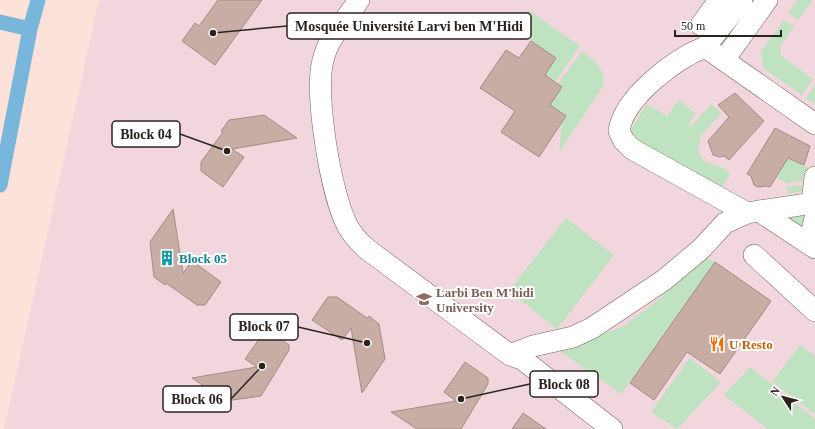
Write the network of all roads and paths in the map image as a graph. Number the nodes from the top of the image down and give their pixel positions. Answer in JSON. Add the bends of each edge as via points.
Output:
{"nodes":[{"id":1,"x":360,"y":0,"type":"edge"},
{"id":2,"x":719,"y":0,"type":"edge"},
{"id":3,"x":742,"y":0,"type":"edge"},
{"id":4,"x":767,"y":0,"type":"edge"},
{"id":5,"x":701,"y":25,"type":"dead end"},
{"id":6,"x":705,"y":47,"type":"junction"},
{"id":7,"x":724,"y":60,"type":"junction"},
{"id":8,"x":815,"y":124,"type":"edge"},
{"id":9,"x":815,"y":177,"type":"edge"},
{"id":10,"x":814,"y":208,"type":"edge"},
{"id":11,"x":753,"y":212,"type":"junction"},
{"id":12,"x":812,"y":246,"type":"edge"},
{"id":13,"x":754,"y":255,"type":"dead end"},
{"id":14,"x":815,"y":311,"type":"edge"},
{"id":15,"x":510,"y":355,"type":"junction"},
{"id":16,"x":612,"y":429,"type":"edge"}],
"edges":[{"from":1,"to":15,"type":"street","via":[[330,44],[321,69],[322,114],[342,216],[353,235],[368,250]]},
{"from":2,"to":5,"type":"street"},
{"from":3,"to":6,"type":"street"},
{"from":4,"to":7,"type":"street"},
{"from":6,"to":7,"type":"street"},
{"from":6,"to":11,"type":"street","via":[[689,54],[648,86],[623,116],[619,131],[624,142],[632,149]]},
{"from":7,"to":8,"type":"street"},
{"from":9,"to":10,"type":"street"},
{"from":10,"to":11,"type":"street"},
{"from":10,"to":12,"type":"street"},
{"from":11,"to":12,"type":"street"},
{"from":11,"to":15,"type":"street","via":[[725,223],[701,249],[664,280],[592,328],[574,337],[533,346]]},
{"from":13,"to":14,"type":"street"},
{"from":15,"to":16,"type":"street","via":[[522,359]]}]}
